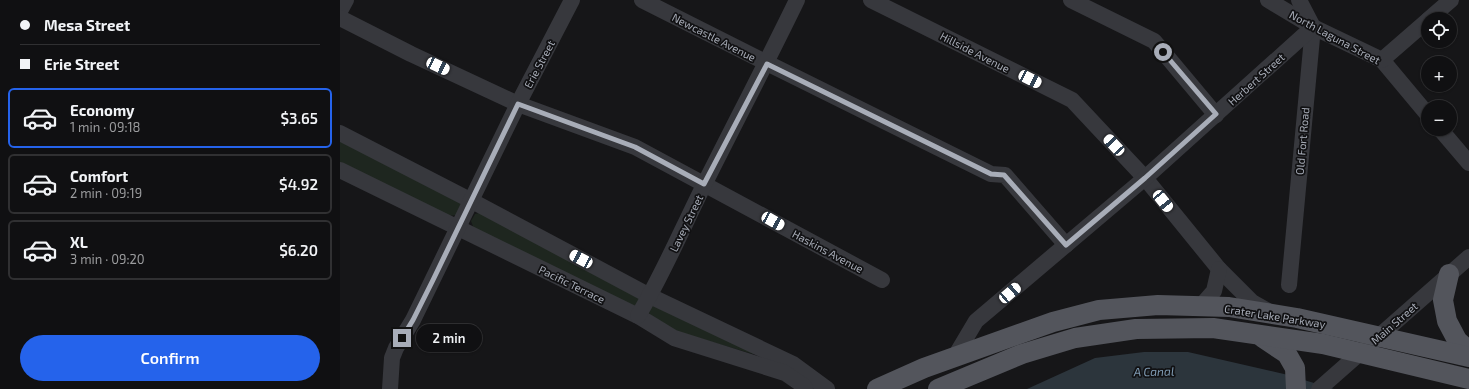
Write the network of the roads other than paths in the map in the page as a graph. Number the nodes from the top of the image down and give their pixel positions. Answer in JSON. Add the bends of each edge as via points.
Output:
{"nodes":[{"id":1,"x":346,"y":0,"type":"edge"},
{"id":2,"x":572,"y":0,"type":"edge"},
{"id":3,"x":642,"y":0,"type":"edge"},
{"id":4,"x":797,"y":0,"type":"edge"},
{"id":5,"x":870,"y":0,"type":"edge"},
{"id":6,"x":1071,"y":0,"type":"edge"},
{"id":7,"x":1268,"y":0,"type":"edge"},
{"id":8,"x":1299,"y":0,"type":"edge"},
{"id":9,"x":1451,"y":0,"type":"edge"},
{"id":10,"x":893,"y":4,"type":"edge"},
{"id":11,"x":340,"y":11,"type":"edge"},
{"id":12,"x":1438,"y":12,"type":"edge"},
{"id":13,"x":340,"y":18,"type":"edge"},
{"id":14,"x":1313,"y":27,"type":"junction"},
{"id":15,"x":1421,"y":27,"type":"edge"},
{"id":16,"x":1382,"y":60,"type":"junction"},
{"id":17,"x":767,"y":64,"type":"junction"},
{"id":18,"x":518,"y":104,"type":"junction"},
{"id":19,"x":1421,"y":107,"type":"edge"},
{"id":20,"x":1216,"y":114,"type":"junction"},
{"id":21,"x":340,"y":133,"type":"edge"},
{"id":22,"x":1446,"y":136,"type":"edge"},
{"id":23,"x":1469,"y":163,"type":"edge"},
{"id":24,"x":340,"y":170,"type":"edge"},
{"id":25,"x":1145,"y":178,"type":"junction"},
{"id":26,"x":704,"y":184,"type":"junction"},
{"id":27,"x":472,"y":201,"type":"junction"},
{"id":28,"x":458,"y":228,"type":"junction"},
{"id":29,"x":1066,"y":245,"type":"junction"},
{"id":30,"x":1469,"y":257,"type":"edge"},
{"id":31,"x":1219,"y":269,"type":"junction"},
{"id":32,"x":1449,"y":274,"type":"junction"},
{"id":33,"x":882,"y":280,"type":"dead end"},
{"id":34,"x":1289,"y":286,"type":"dead end"},
{"id":35,"x":650,"y":296,"type":"junction"},
{"id":36,"x":1200,"y":306,"type":"junction"},
{"id":37,"x":1275,"y":314,"type":"junction"},
{"id":38,"x":638,"y":316,"type":"junction"},
{"id":39,"x":1260,"y":336,"type":"junction"},
{"id":40,"x":1379,"y":336,"type":"junction"},
{"id":41,"x":1469,"y":351,"type":"edge"},
{"id":42,"x":1360,"y":353,"type":"junction"},
{"id":43,"x":1469,"y":357,"type":"edge"},
{"id":44,"x":954,"y":358,"type":"junction"},
{"id":45,"x":1469,"y":379,"type":"edge"},
{"id":46,"x":1324,"y":385,"type":"edge"},
{"id":47,"x":390,"y":389,"type":"edge"},
{"id":48,"x":805,"y":389,"type":"edge"},
{"id":49,"x":828,"y":389,"type":"edge"},
{"id":50,"x":877,"y":389,"type":"edge"},
{"id":51,"x":938,"y":389,"type":"edge"},
{"id":52,"x":1296,"y":389,"type":"edge"}],
"edges":[{"from":1,"to":11,"type":"street"},
{"from":2,"to":18,"type":"street","name":"Erie Street"},
{"from":3,"to":17,"type":"street","name":"Newcastle Avenue"},
{"from":4,"to":17,"type":"street","name":"Lavey Street"},
{"from":5,"to":10,"type":"street","name":"Hillside Avenue"},
{"from":6,"to":20,"type":"street","via":[[1154,41]]},
{"from":7,"to":14,"type":"street","name":"North Laguna Street"},
{"from":8,"to":14,"type":"street"},
{"from":9,"to":12,"type":"street"},
{"from":10,"to":25,"type":"street","name":"Hillside Avenue","via":[[1072,100]]},
{"from":13,"to":18,"type":"street","name":"Haskins Avenue"},
{"from":14,"to":16,"type":"street","name":"North Laguna Street"},
{"from":14,"to":20,"type":"street","name":"Herbert Street"},
{"from":14,"to":34,"type":"street","name":"Old Fort Road"},
{"from":15,"to":16,"type":"street"},
{"from":16,"to":19,"type":"street","name":"North Laguna Street"},
{"from":17,"to":26,"type":"street","name":"Lavey Street"},
{"from":17,"to":29,"type":"street","name":"Newcastle Avenue","via":[[991,174],[1004,175]]},
{"from":18,"to":26,"type":"street","name":"Haskins Avenue","via":[[635,147]]},
{"from":18,"to":27,"type":"street","name":"Erie Street"},
{"from":20,"to":25,"type":"street","name":"Herbert Street"},
{"from":21,"to":27,"type":"street"},
{"from":22,"to":23,"type":"street"},
{"from":24,"to":28,"type":"street","name":"Pacific Terrace"},
{"from":25,"to":29,"type":"street","name":"Herbert Street"},
{"from":25,"to":31,"type":"street","name":"Hillside Avenue"},
{"from":26,"to":33,"type":"street","name":"Haskins Avenue"},
{"from":26,"to":35,"type":"street","name":"Lavey Street"},
{"from":27,"to":28,"type":"street","name":"Erie Street"},
{"from":27,"to":35,"type":"street"},
{"from":28,"to":38,"type":"street","name":"Pacific Terrace"},
{"from":28,"to":47,"type":"street","name":"Erie Street","via":[[413,320],[396,348],[392,358]]},
{"from":29,"to":44,"type":"street","name":"Herbert Street","via":[[976,322]]},
{"from":30,"to":32,"type":"street","name":"Main Street"},
{"from":31,"to":36,"type":"street","via":[[1214,291]]},
{"from":31,"to":37,"type":"street","name":"Hillside Avenue","via":[[1252,302]]},
{"from":32,"to":40,"type":"street","name":"Main Street"},
{"from":32,"to":41,"type":"main road","via":[[1443,300],[1447,321],[1457,340]]},
{"from":35,"to":38,"type":"street","name":"Lavey Street"},
{"from":35,"to":49,"type":"street","via":[[793,364]]},
{"from":36,"to":37,"type":"main road","name":"Crater Lake Parkway","via":[[1229,307]]},
{"from":36,"to":44,"type":"main road","name":"Crater Lake Parkway","via":[[1099,310],[1053,322]]},
{"from":37,"to":40,"type":"main road","name":"Crater Lake Parkway"},
{"from":38,"to":48,"type":"street","name":"Pacific Terrace","via":[[674,338],[785,373]]},
{"from":39,"to":42,"type":"main road","name":"Crater Lake Parkway","via":[[1323,344]]},
{"from":39,"to":51,"type":"main road","name":"Crater Lake Parkway","via":[[1213,328],[1136,329],[1075,338],[1022,354]]},
{"from":39,"to":52,"type":"main road","via":[[1287,354],[1295,368]]},
{"from":40,"to":42,"type":"street","name":"Main Street"},
{"from":40,"to":43,"type":"main road","name":"Crater Lake Parkway"},
{"from":42,"to":45,"type":"main road","name":"Crater Lake Parkway"},
{"from":42,"to":46,"type":"street","name":"Main Street"},
{"from":44,"to":50,"type":"main road","name":"Crater Lake Parkway"}]}
